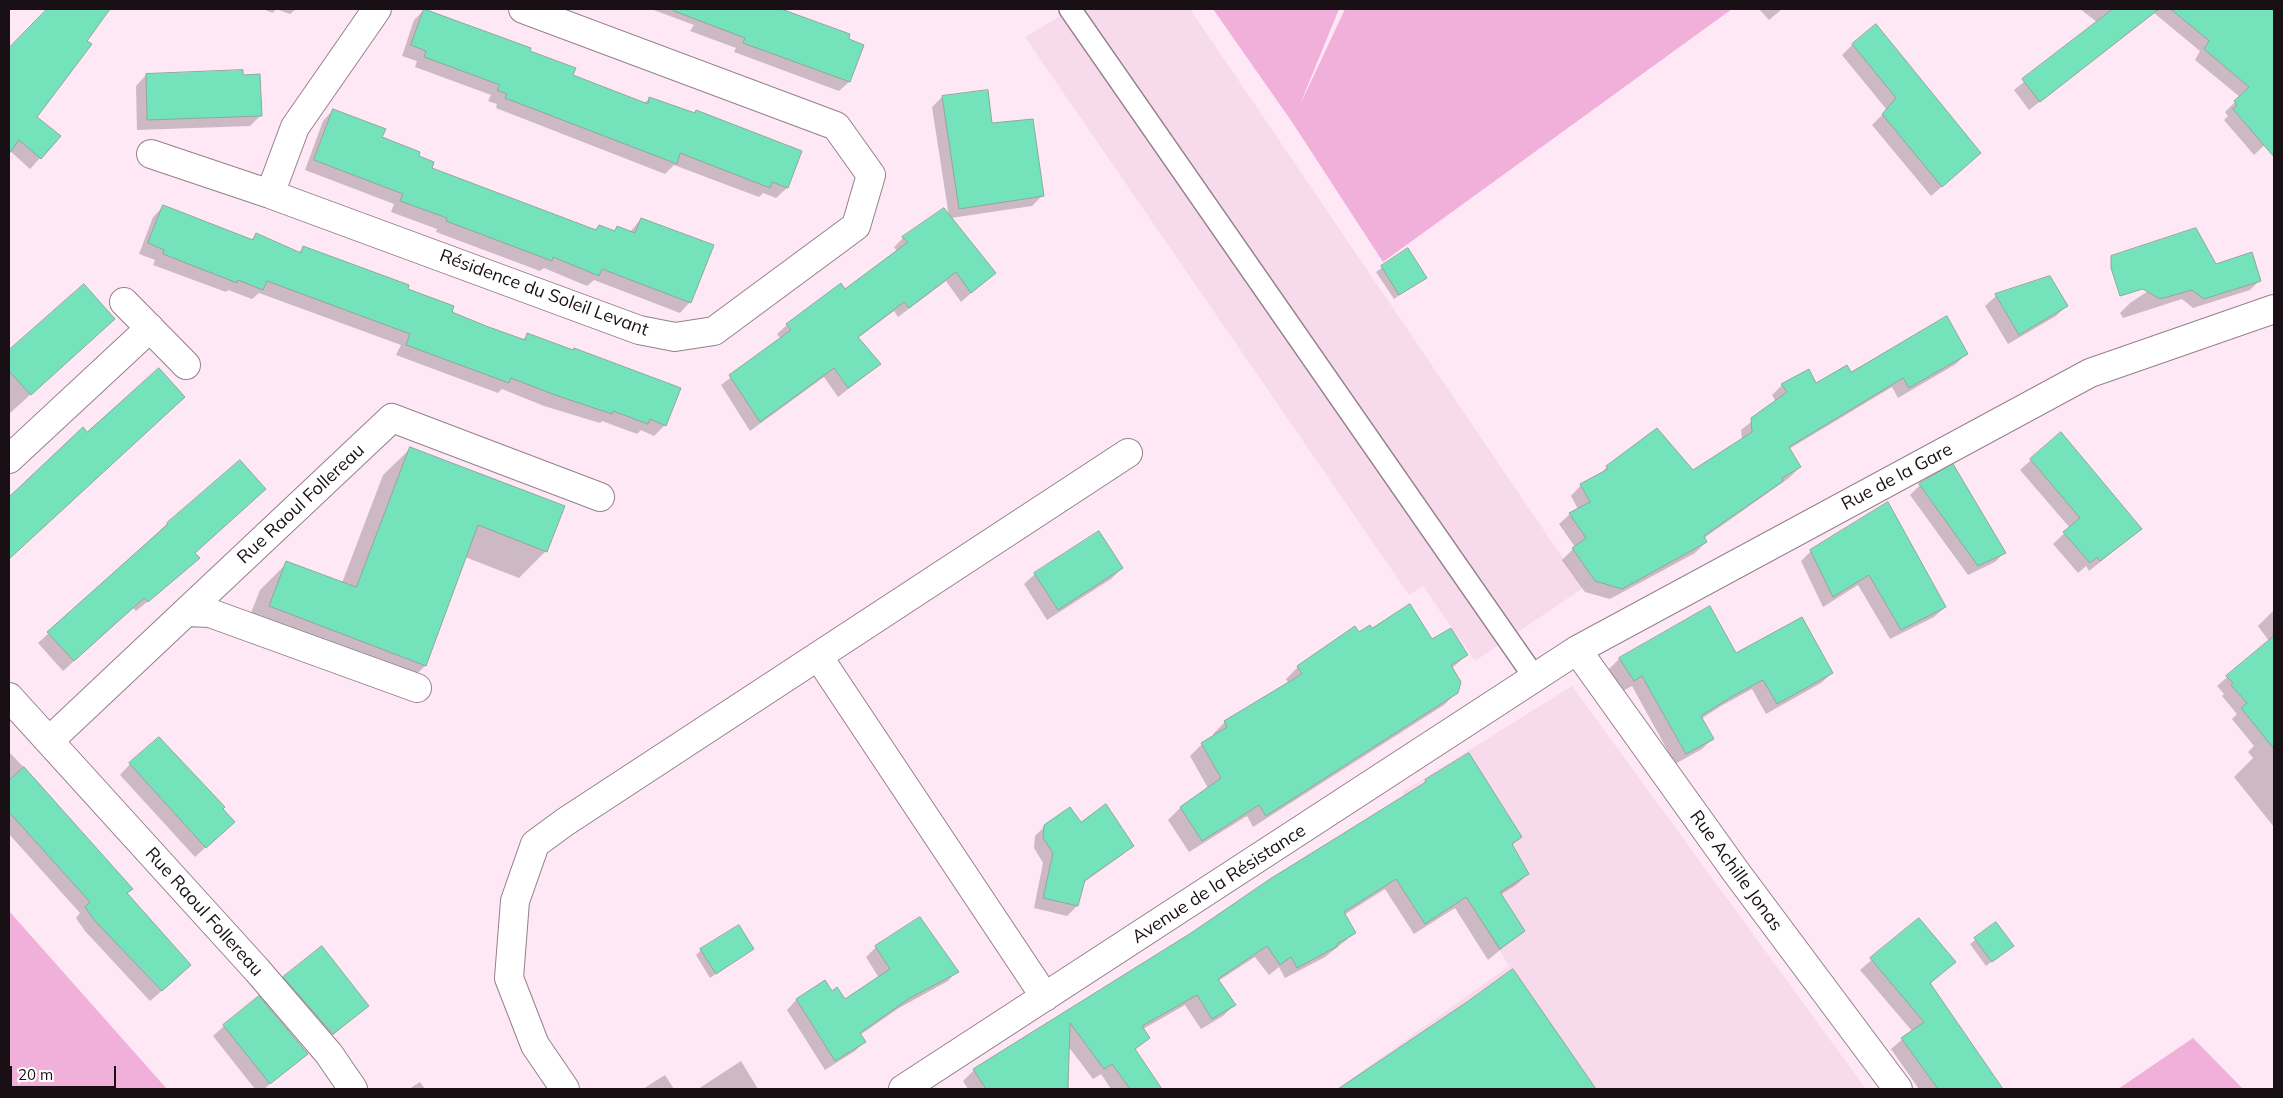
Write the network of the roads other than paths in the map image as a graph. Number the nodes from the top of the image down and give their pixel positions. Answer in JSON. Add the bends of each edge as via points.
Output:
{"nodes":[{"id":1,"x":377,"y":9,"type":"edge"},
{"id":2,"x":524,"y":9,"type":"edge"},
{"id":3,"x":1070,"y":9,"type":"edge"},
{"id":4,"x":151,"y":154,"type":"dead end"},
{"id":5,"x":270,"y":194,"type":"junction"},
{"id":6,"x":124,"y":302,"type":"dead end"},
{"id":7,"x":2274,"y":308,"type":"edge"},
{"id":8,"x":150,"y":328,"type":"junction"},
{"id":9,"x":186,"y":365,"type":"dead end"},
{"id":10,"x":1128,"y":453,"type":"dead end"},
{"id":11,"x":9,"y":459,"type":"edge"},
{"id":12,"x":600,"y":497,"type":"dead end"},
{"id":13,"x":186,"y":612,"type":"junction"},
{"id":14,"x":1577,"y":650,"type":"junction"},
{"id":15,"x":818,"y":656,"type":"junction"},
{"id":16,"x":1535,"y":678,"type":"junction"},
{"id":17,"x":416,"y":688,"type":"dead end"},
{"id":18,"x":9,"y":697,"type":"edge"},
{"id":19,"x":49,"y":741,"type":"junction"},
{"id":20,"x":1045,"y":997,"type":"junction"},
{"id":21,"x":353,"y":1089,"type":"edge"},
{"id":22,"x":565,"y":1089,"type":"edge"},
{"id":23,"x":903,"y":1089,"type":"edge"},
{"id":24,"x":1898,"y":1089,"type":"edge"}],
"edges":[{"from":1,"to":5,"type":"street","via":[[295,127]]},
{"from":2,"to":5,"type":"street","name":"Résidence du Soleil Levant","via":[[836,126],[871,175],[856,226],[714,331],[675,337],[639,330]]},
{"from":3,"to":16,"type":"lane"},
{"from":4,"to":5,"type":"street","name":"Résidence du Soleil Levant"},
{"from":6,"to":8,"type":"street"},
{"from":7,"to":14,"type":"street","name":"Rue de la Gare","via":[[2090,373]]},
{"from":8,"to":9,"type":"street"},
{"from":8,"to":11,"type":"street"},
{"from":10,"to":15,"type":"street"},
{"from":12,"to":13,"type":"street","name":"Rue Raoul Follereau","via":[[392,418]]},
{"from":13,"to":17,"type":"street","via":[[210,613]]},
{"from":13,"to":19,"type":"street","name":"Rue Raoul Follereau"},
{"from":14,"to":16,"type":"street","name":"Rue de la Gare"},
{"from":14,"to":24,"type":"street","name":"Rue Achille Jonas","via":[[1736,872]]},
{"from":15,"to":20,"type":"street"},
{"from":15,"to":22,"type":"street","via":[[535,844],[515,901],[509,978],[535,1045]]},
{"from":16,"to":20,"type":"street","name":"Avenue de la Résistance"},
{"from":18,"to":19,"type":"street","name":"Rue Raoul Follereau"},
{"from":19,"to":21,"type":"street","name":"Rue Raoul Follereau","via":[[257,970],[328,1054]]},
{"from":20,"to":23,"type":"street","name":"Avenue de la Résistance"}]}
